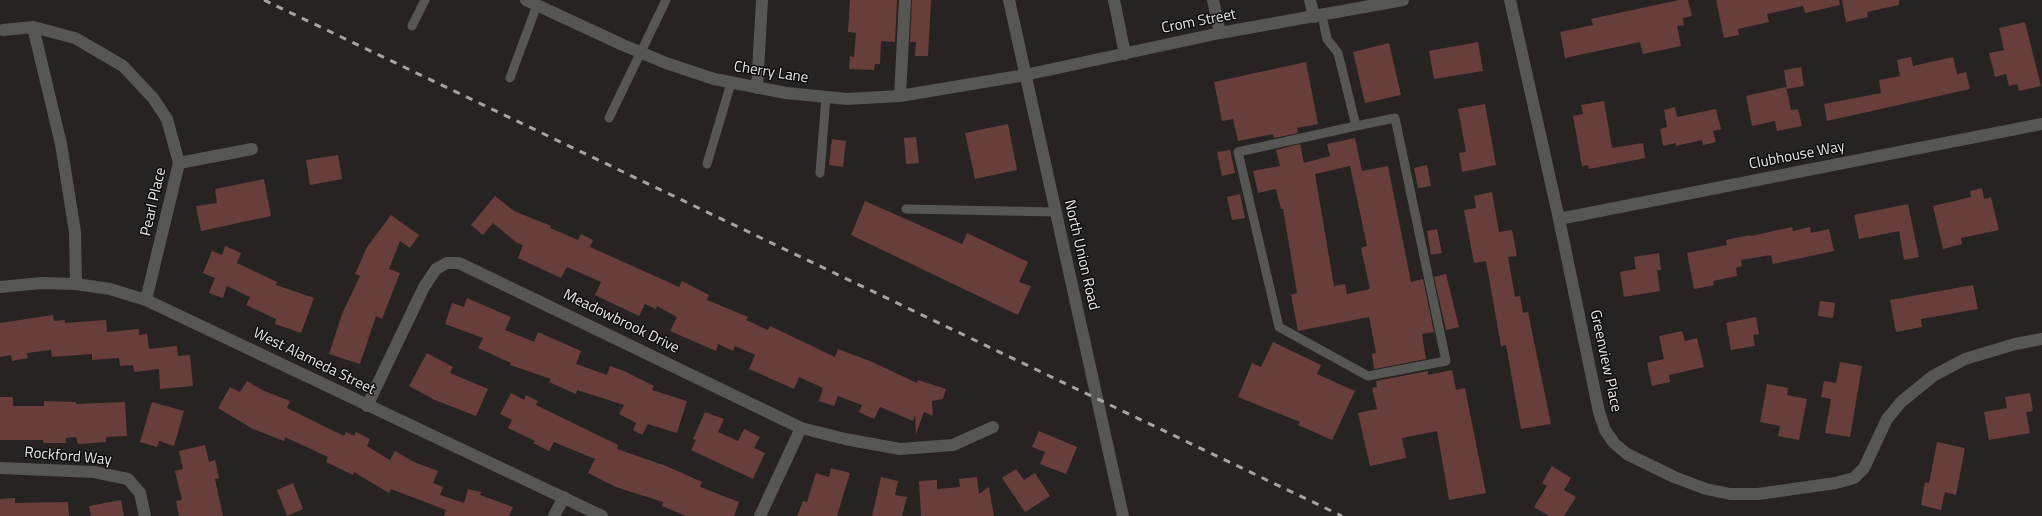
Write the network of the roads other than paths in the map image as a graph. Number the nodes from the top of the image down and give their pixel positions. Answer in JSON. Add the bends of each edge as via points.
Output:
{"nodes":[{"id":1,"x":425,"y":0,"type":"edge"},
{"id":2,"x":666,"y":0,"type":"edge"},
{"id":3,"x":762,"y":0,"type":"edge"},
{"id":4,"x":905,"y":0,"type":"edge"},
{"id":5,"x":1008,"y":0,"type":"edge"},
{"id":6,"x":1114,"y":0,"type":"edge"},
{"id":7,"x":1213,"y":0,"type":"edge"},
{"id":8,"x":1310,"y":0,"type":"edge"},
{"id":9,"x":1403,"y":0,"type":"edge"},
{"id":10,"x":1510,"y":0,"type":"edge"},
{"id":11,"x":532,"y":2,"type":"edge"},
{"id":12,"x":1318,"y":16,"type":"junction"},
{"id":13,"x":412,"y":26,"type":"dead end"},
{"id":14,"x":33,"y":27,"type":"junction"},
{"id":15,"x":3,"y":30,"type":"dead end"},
{"id":16,"x":1220,"y":34,"type":"junction"},
{"id":17,"x":640,"y":52,"type":"junction"},
{"id":18,"x":1125,"y":54,"type":"junction"},
{"id":19,"x":1025,"y":75,"type":"junction"},
{"id":20,"x":510,"y":78,"type":"dead end"},
{"id":21,"x":731,"y":83,"type":"junction"},
{"id":22,"x":757,"y":88,"type":"junction"},
{"id":23,"x":900,"y":96,"type":"junction"},
{"id":24,"x":826,"y":97,"type":"junction"},
{"id":25,"x":609,"y":118,"type":"dead end"},
{"id":26,"x":2042,"y":124,"type":"edge"},
{"id":27,"x":1356,"y":126,"type":"junction"},
{"id":28,"x":252,"y":149,"type":"dead end"},
{"id":29,"x":180,"y":163,"type":"junction"},
{"id":30,"x":707,"y":164,"type":"dead end"},
{"id":31,"x":820,"y":173,"type":"dead end"},
{"id":32,"x":906,"y":209,"type":"dead end"},
{"id":33,"x":1055,"y":212,"type":"junction"},
{"id":34,"x":1559,"y":219,"type":"junction"},
{"id":35,"x":76,"y":284,"type":"junction"},
{"id":36,"x":0,"y":287,"type":"edge"},
{"id":37,"x":146,"y":300,"type":"junction"},
{"id":38,"x":2042,"y":339,"type":"edge"},
{"id":39,"x":367,"y":406,"type":"junction"},
{"id":40,"x":994,"y":427,"type":"dead end"},
{"id":41,"x":801,"y":428,"type":"junction"},
{"id":42,"x":0,"y":468,"type":"edge"},
{"id":43,"x":564,"y":497,"type":"junction"},
{"id":44,"x":145,"y":516,"type":"edge"},
{"id":45,"x":554,"y":516,"type":"edge"},
{"id":46,"x":602,"y":516,"type":"edge"},
{"id":47,"x":760,"y":516,"type":"edge"},
{"id":48,"x":1123,"y":516,"type":"edge"}],
"edges":[{"from":1,"to":13,"type":"lane"},
{"from":2,"to":17,"type":"lane"},
{"from":3,"to":22,"type":"street"},
{"from":4,"to":23,"type":"street"},
{"from":5,"to":19,"type":"street","name":"North Union Road"},
{"from":6,"to":18,"type":"street"},
{"from":7,"to":16,"type":"street"},
{"from":8,"to":12,"type":"street"},
{"from":9,"to":12,"type":"street","name":"Crom Street"},
{"from":10,"to":34,"type":"street","name":"Greenview Place"},
{"from":11,"to":17,"type":"street","name":"Cherry Lane"},
{"from":11,"to":20,"type":"lane"},
{"from":12,"to":16,"type":"street","name":"Crom Street"},
{"from":12,"to":27,"type":"lane","via":[[1327,40],[1338,53]]},
{"from":14,"to":15,"type":"street","name":"Pearl Place"},
{"from":14,"to":29,"type":"street","name":"Pearl Place","via":[[75,38],[122,66],[153,98],[167,119]]},
{"from":14,"to":35,"type":"street","via":[[61,144],[75,232]]},
{"from":16,"to":18,"type":"street","name":"Crom Street"},
{"from":17,"to":21,"type":"street","name":"Cherry Lane","via":[[666,63]]},
{"from":17,"to":25,"type":"lane"},
{"from":18,"to":19,"type":"street","name":"Crom Street"},
{"from":19,"to":23,"type":"street","name":"Cherry Lane"},
{"from":19,"to":33,"type":"street","name":"North Union Road"},
{"from":21,"to":22,"type":"street","name":"Cherry Lane"},
{"from":21,"to":30,"type":"lane"},
{"from":22,"to":24,"type":"street","name":"Cherry Lane"},
{"from":23,"to":24,"type":"street","name":"Cherry Lane","via":[[847,99]]},
{"from":24,"to":31,"type":"lane"},
{"from":26,"to":34,"type":"street","name":"Clubhouse Way"},
{"from":27,"to":27,"type":"lane","via":[[1238,152],[1279,327],[1368,376],[1446,361],[1395,118]]},
{"from":28,"to":29,"type":"street"},
{"from":29,"to":37,"type":"street","name":"Pearl Place"},
{"from":32,"to":33,"type":"lane"},
{"from":33,"to":48,"type":"street","name":"North Union Road"},
{"from":34,"to":38,"type":"street","name":"Greenview Place","via":[[1598,412],[1605,430],[1614,443],[1628,454],[1674,477],[1706,489],[1730,494],[1758,494],[1854,478],[1864,468],[1887,419],[1901,402],[1933,376],[1965,359]]},
{"from":35,"to":36,"type":"street","name":"West Alameda Street","via":[[41,283]]},
{"from":35,"to":37,"type":"street","name":"West Alameda Street","via":[[110,289]]},
{"from":37,"to":39,"type":"street","name":"West Alameda Street"},
{"from":39,"to":41,"type":"street","name":"Meadowbrook Drive","via":[[429,279],[436,269],[447,263],[459,263]]},
{"from":39,"to":43,"type":"street","name":"West Alameda Street"},
{"from":40,"to":41,"type":"street","via":[[953,445],[900,448],[845,440]]},
{"from":41,"to":47,"type":"street"},
{"from":42,"to":44,"type":"street","name":"Rockford Way","via":[[94,472],[128,479],[140,493]]},
{"from":43,"to":45,"type":"street"},
{"from":43,"to":46,"type":"street","name":"West Alameda Street"}]}
